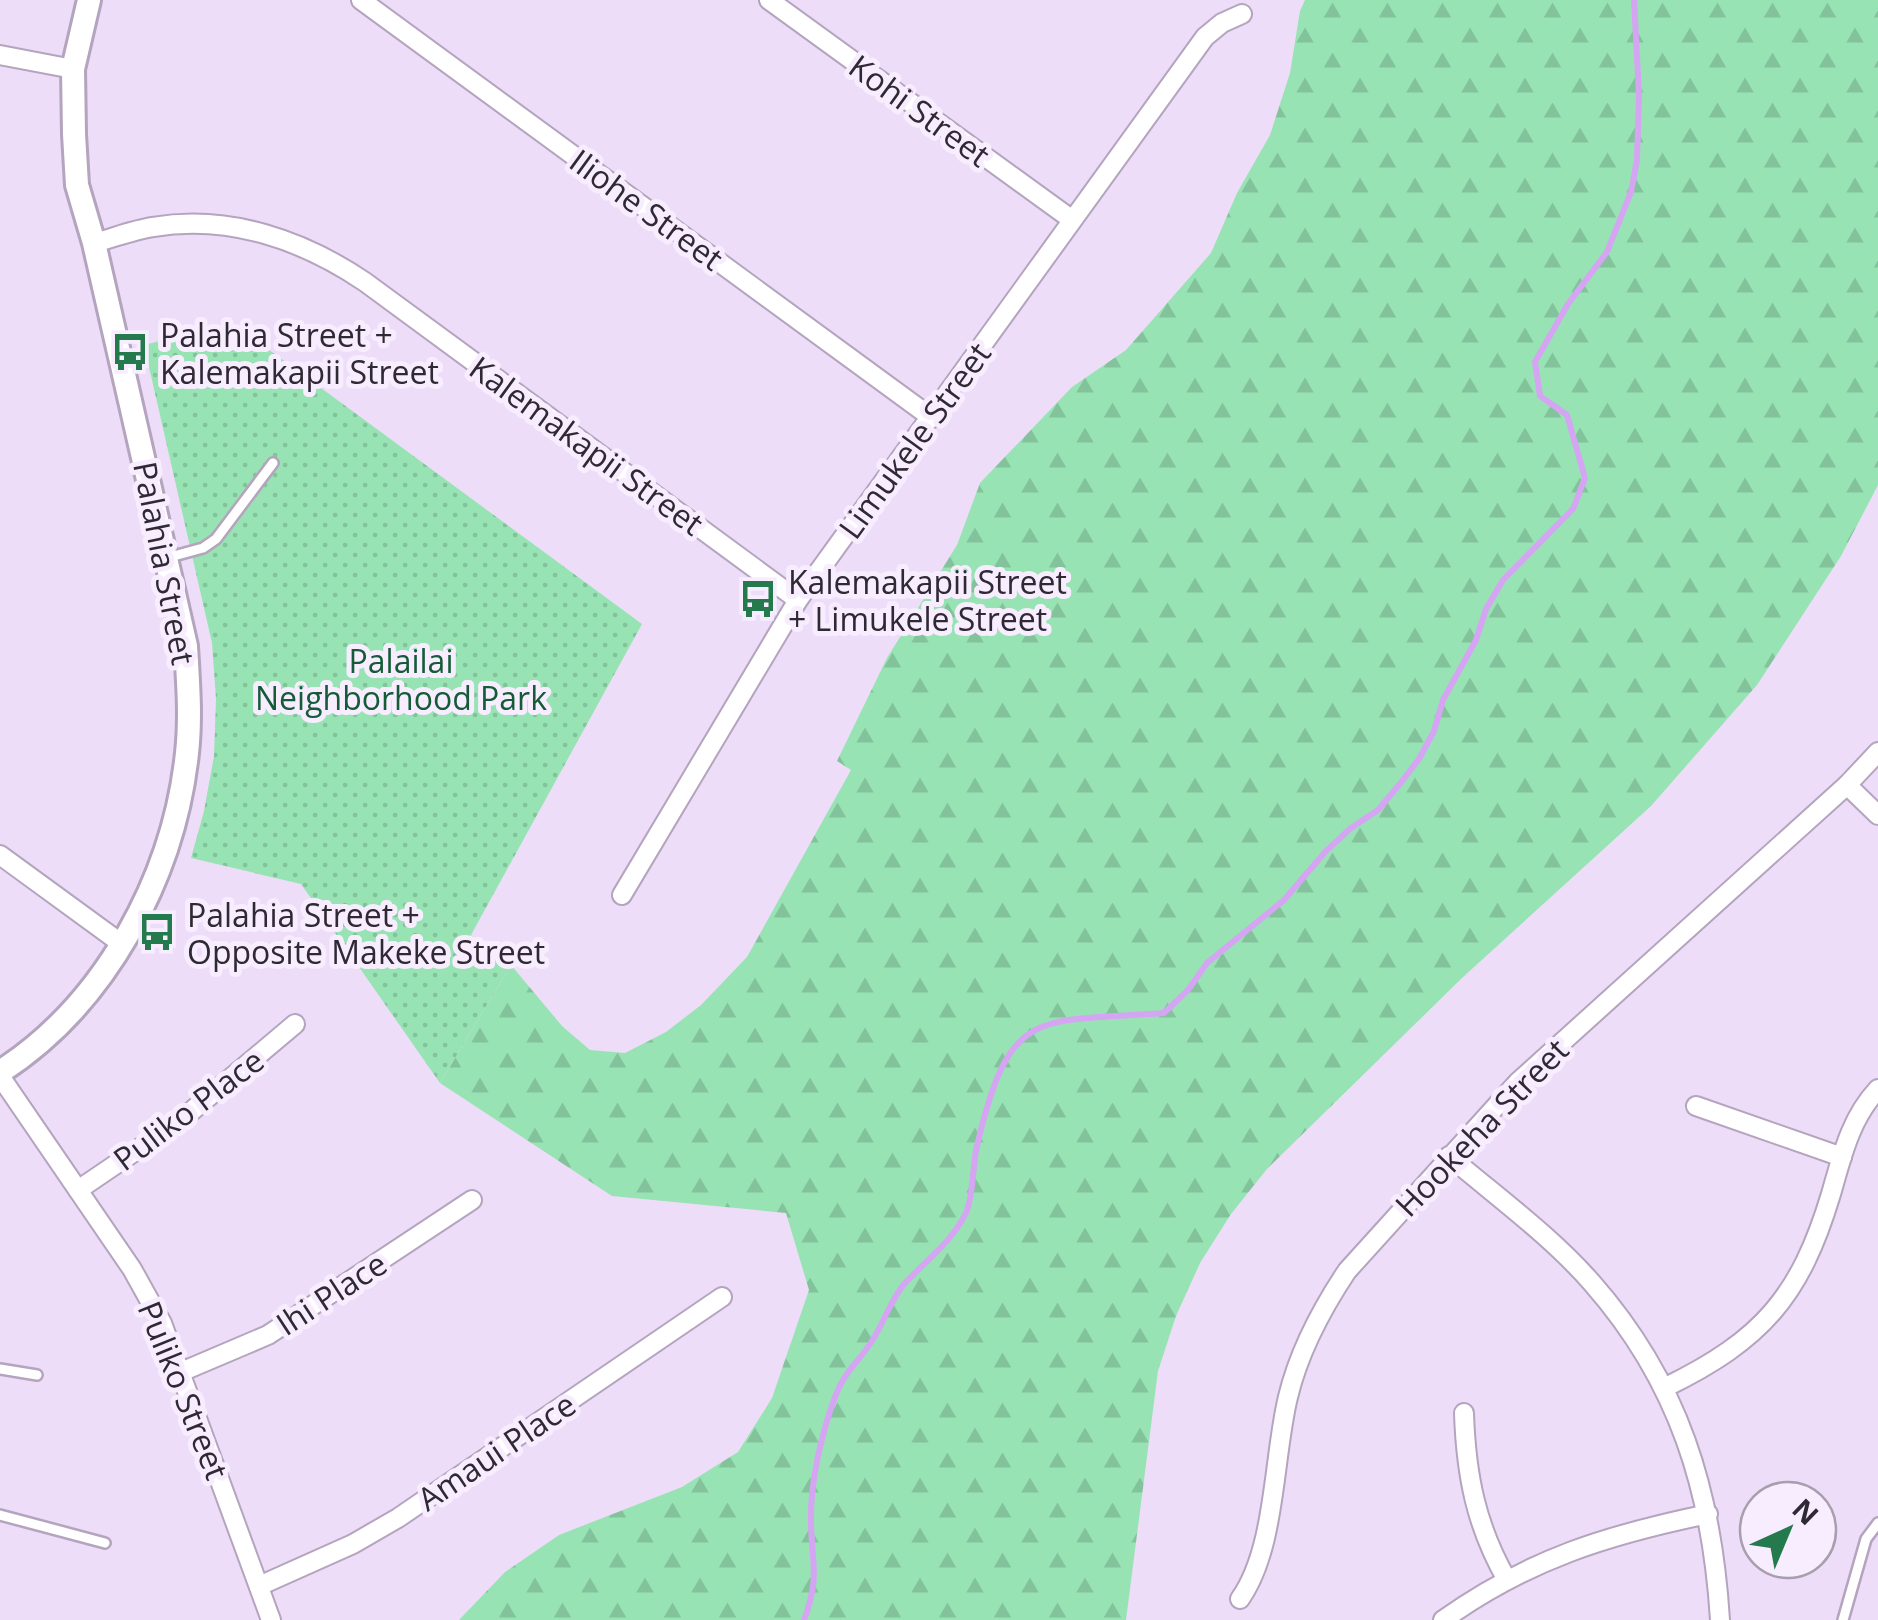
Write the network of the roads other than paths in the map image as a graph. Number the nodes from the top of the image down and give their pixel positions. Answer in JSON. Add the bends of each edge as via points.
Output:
{"nodes":[{"id":1,"x":89,"y":0,"type":"edge"},
{"id":2,"x":361,"y":0,"type":"edge"},
{"id":3,"x":769,"y":0,"type":"edge"},
{"id":4,"x":1242,"y":14,"type":"dead end"},
{"id":5,"x":0,"y":56,"type":"edge"},
{"id":6,"x":73,"y":69,"type":"junction"},
{"id":7,"x":1071,"y":219,"type":"junction"},
{"id":8,"x":94,"y":243,"type":"junction"},
{"id":9,"x":932,"y":418,"type":"junction"},
{"id":10,"x":273,"y":463,"type":"dead end"},
{"id":11,"x":167,"y":558,"type":"junction"},
{"id":12,"x":798,"y":600,"type":"junction"},
{"id":13,"x":1878,"y":752,"type":"edge"},
{"id":14,"x":1848,"y":785,"type":"junction"},
{"id":15,"x":1878,"y":815,"type":"edge"},
{"id":16,"x":0,"y":855,"type":"edge"},
{"id":17,"x":622,"y":895,"type":"dead end"},
{"id":18,"x":122,"y":944,"type":"junction"},
{"id":19,"x":295,"y":1024,"type":"dead end"},
{"id":20,"x":0,"y":1074,"type":"edge"},
{"id":21,"x":1878,"y":1089,"type":"edge"},
{"id":22,"x":1696,"y":1106,"type":"dead end"},
{"id":23,"x":1449,"y":1156,"type":"junction"},
{"id":24,"x":1842,"y":1157,"type":"junction"},
{"id":25,"x":78,"y":1190,"type":"junction"},
{"id":26,"x":472,"y":1200,"type":"dead end"},
{"id":27,"x":722,"y":1297,"type":"dead end"},
{"id":28,"x":0,"y":1370,"type":"edge"},
{"id":29,"x":181,"y":1372,"type":"junction"},
{"id":30,"x":37,"y":1375,"type":"dead end"},
{"id":31,"x":1666,"y":1387,"type":"junction"},
{"id":32,"x":1464,"y":1412,"type":"dead end"},
{"id":33,"x":1708,"y":1514,"type":"junction"},
{"id":34,"x":0,"y":1515,"type":"edge"},
{"id":35,"x":1878,"y":1523,"type":"edge"},
{"id":36,"x":106,"y":1543,"type":"dead end"},
{"id":37,"x":1507,"y":1580,"type":"junction"},
{"id":38,"x":259,"y":1586,"type":"junction"},
{"id":39,"x":1240,"y":1599,"type":"dead end"},
{"id":40,"x":271,"y":1620,"type":"edge"},
{"id":41,"x":1444,"y":1620,"type":"edge"},
{"id":42,"x":1720,"y":1620,"type":"edge"},
{"id":43,"x":1843,"y":1620,"type":"edge"}],
"edges":[{"from":1,"to":6,"type":"street","name":"Palahia Street"},
{"from":2,"to":9,"type":"street","name":"Iliohe Street"},
{"from":3,"to":7,"type":"street","name":"Kohi Street"},
{"from":4,"to":7,"type":"street","name":"Limukele Street","via":[[1205,37]]},
{"from":5,"to":6,"type":"street"},
{"from":6,"to":8,"type":"street","name":"Palahia Street","via":[[77,184]]},
{"from":7,"to":9,"type":"street","name":"Limukele Street"},
{"from":8,"to":11,"type":"street","name":"Palahia Street"},
{"from":8,"to":12,"type":"street","name":"Kalemakapii Street","via":[[153,227],[201,225],[249,230],[310,249],[365,282]]},
{"from":9,"to":12,"type":"street","name":"Limukele Street"},
{"from":10,"to":11,"type":"lane","via":[[210,544]]},
{"from":11,"to":18,"type":"street","name":"Palahia Street","via":[[186,646],[188,753],[164,856]]},
{"from":12,"to":17,"type":"street","name":"Limukele Street"},
{"from":13,"to":14,"type":"street","name":"Hookeha Street"},
{"from":14,"to":15,"type":"street"},
{"from":14,"to":23,"type":"street","name":"Hookeha Street","via":[[1540,1061]]},
{"from":16,"to":18,"type":"street"},
{"from":18,"to":20,"type":"street","name":"Palahia Street","via":[[86,994]]},
{"from":19,"to":25,"type":"street","name":"Puliko Place","via":[[181,1120]]},
{"from":20,"to":25,"type":"street","name":"Puliko Street"},
{"from":21,"to":24,"type":"street","via":[[1856,1118]]},
{"from":22,"to":24,"type":"street"},
{"from":23,"to":31,"type":"street","via":[[1590,1281]]},
{"from":23,"to":39,"type":"street","name":"Hookeha Street","via":[[1348,1271],[1312,1330],[1288,1395],[1261,1556]]},
{"from":24,"to":31,"type":"street","via":[[1812,1250],[1774,1312],[1731,1352]]},
{"from":25,"to":29,"type":"street","name":"Puliko Street","via":[[148,1295]]},
{"from":26,"to":29,"type":"street","name":"Ihi Place","via":[[268,1334]]},
{"from":27,"to":38,"type":"street","name":"Amaui Place","via":[[398,1518]]},
{"from":28,"to":30,"type":"lane"},
{"from":29,"to":38,"type":"street","name":"Puliko Street"},
{"from":31,"to":33,"type":"street"},
{"from":32,"to":37,"type":"street","via":[[1474,1509]]},
{"from":33,"to":37,"type":"street","via":[[1609,1536]]},
{"from":33,"to":42,"type":"street"},
{"from":34,"to":36,"type":"lane"},
{"from":35,"to":43,"type":"lane","via":[[1866,1538]]},
{"from":37,"to":41,"type":"street"},
{"from":38,"to":40,"type":"street","name":"Puliko Street"}]}
